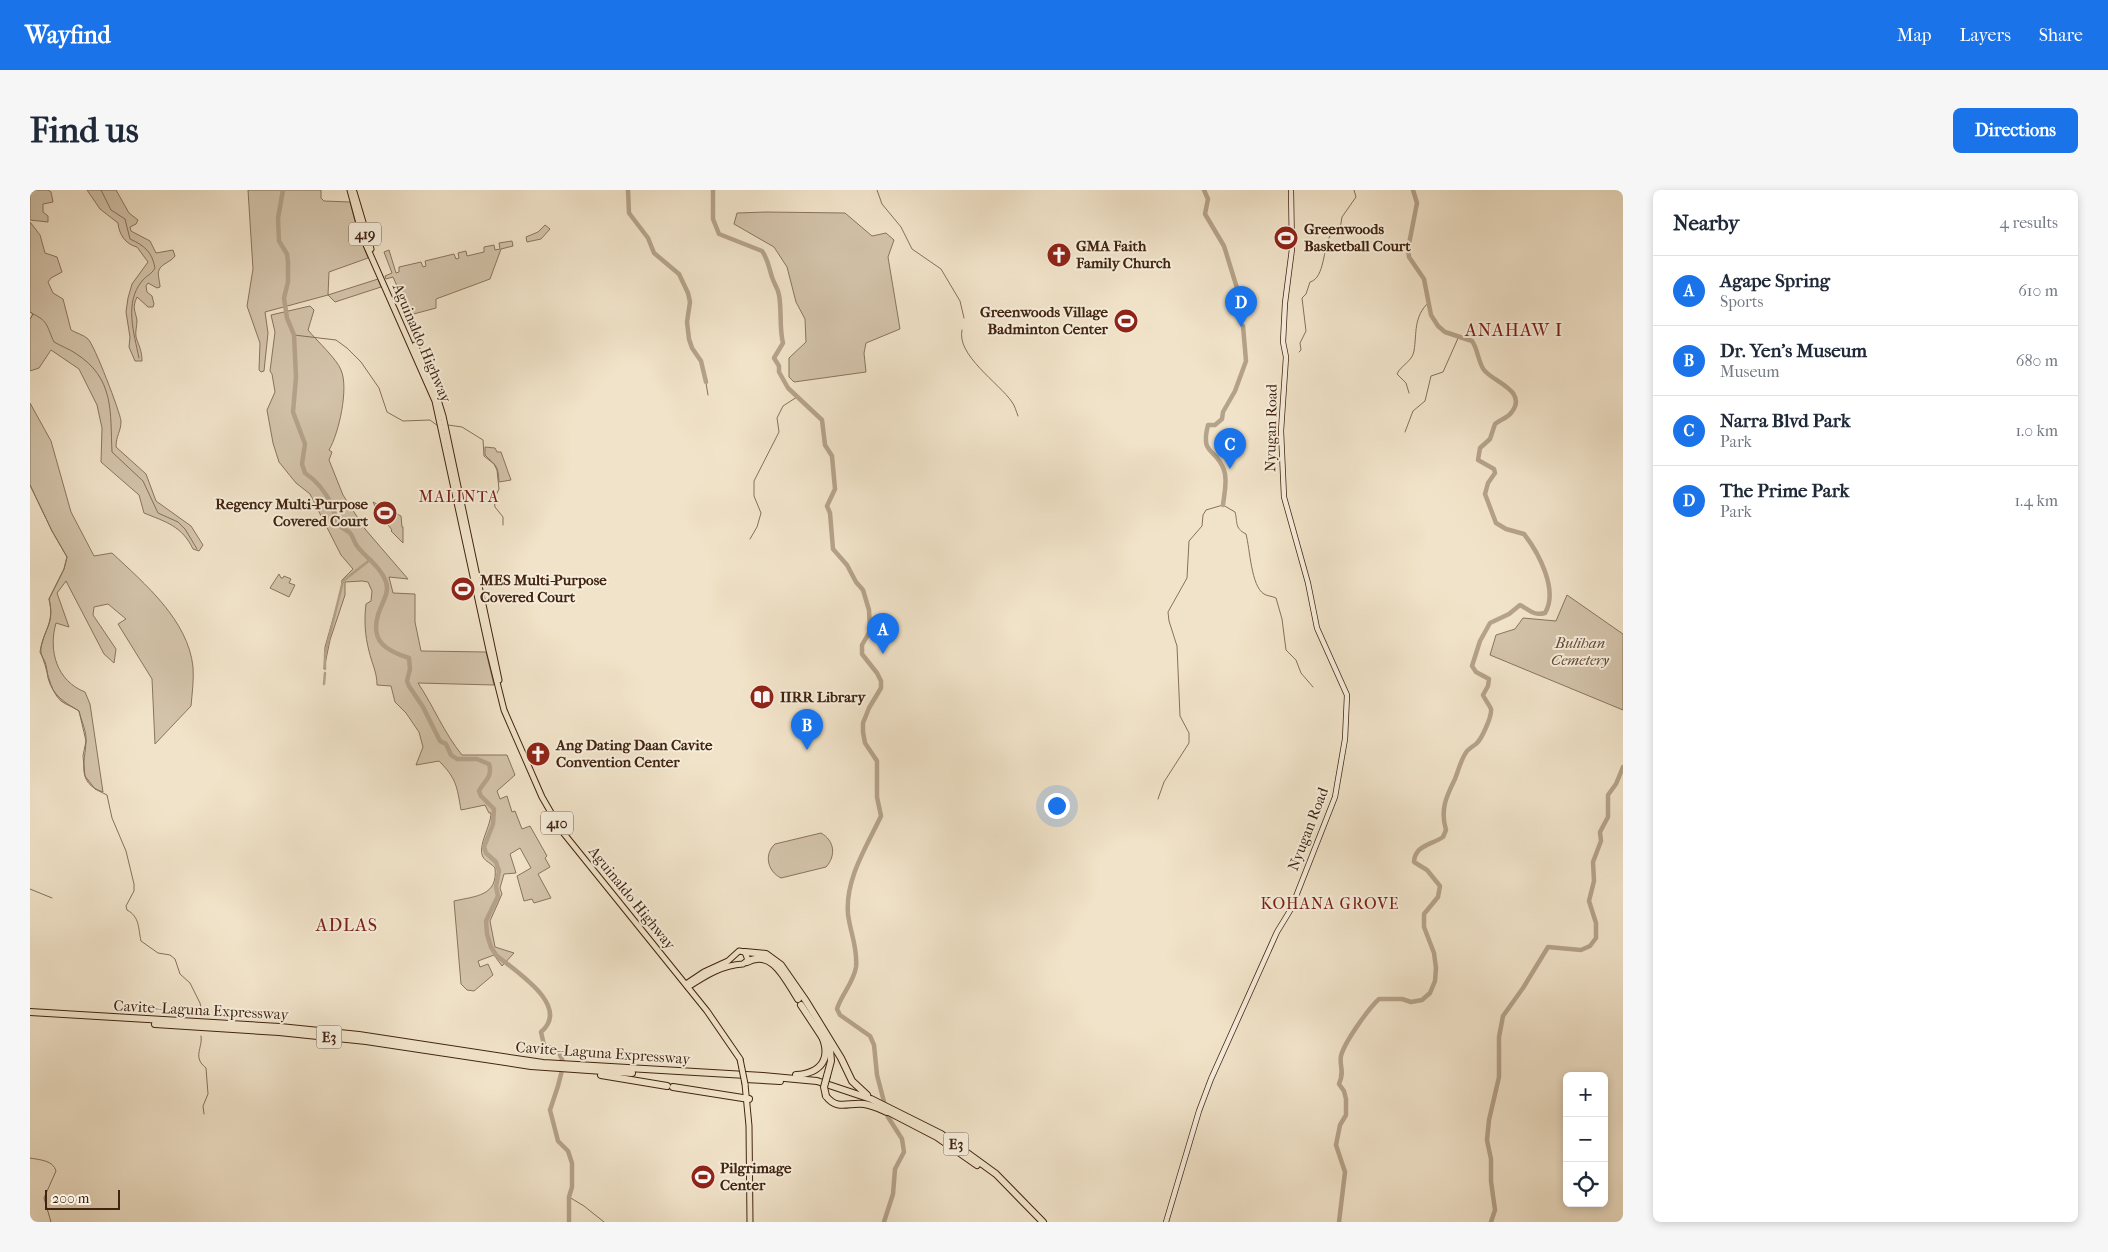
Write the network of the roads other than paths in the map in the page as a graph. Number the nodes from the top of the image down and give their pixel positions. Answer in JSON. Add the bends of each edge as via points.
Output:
{"nodes":[{"id":1,"x":352,"y":190,"type":"edge"},
{"id":2,"x":1291,"y":190,"type":"edge"},
{"id":3,"x":499,"y":686,"type":"joint"},
{"id":4,"x":745,"y":952,"type":"junction"},
{"id":5,"x":735,"y":955,"type":"junction"},
{"id":6,"x":747,"y":962,"type":"junction"},
{"id":7,"x":739,"y":964,"type":"junction"},
{"id":8,"x":682,"y":979,"type":"junction"},
{"id":9,"x":696,"y":980,"type":"junction"},
{"id":10,"x":687,"y":986,"type":"junction"},
{"id":11,"x":692,"y":992,"type":"junction"},
{"id":12,"x":30,"y":1012,"type":"edge"},
{"id":13,"x":30,"y":1016,"type":"edge"},
{"id":14,"x":98,"y":1019,"type":"junction"},
{"id":15,"x":821,"y":1034,"type":"junction"},
{"id":16,"x":567,"y":1067,"type":"junction"},
{"id":17,"x":763,"y":1076,"type":"junction"},
{"id":18,"x":748,"y":1099,"type":"junction"},
{"id":19,"x":871,"y":1101,"type":"junction"},
{"id":20,"x":902,"y":1116,"type":"junction"},
{"id":21,"x":750,"y":1222,"type":"edge"},
{"id":22,"x":1038,"y":1222,"type":"edge"},
{"id":23,"x":1043,"y":1222,"type":"edge"},
{"id":24,"x":1166,"y":1222,"type":"edge"}],
"edges":[{"from":1,"to":3,"type":"main road","name":"Aguinaldo Highway","number":"419","via":[[361,233],[439,402]]},
{"from":2,"to":24,"type":"main road","name":"Nyugan Road","via":[[1292,249],[1283,342],[1286,357],[1281,450],[1283,494],[1317,628],[1346,695],[1346,739],[1335,797],[1291,909],[1277,932],[1211,1079]]},
{"from":3,"to":8,"type":"main road","name":"Aguinaldo Highway","number":"410","via":[[514,734],[557,824]]},
{"from":4,"to":5,"type":"main road","via":[[739,951]]},
{"from":4,"to":6,"type":"main road"},
{"from":4,"to":19,"type":"highway","via":[[766,954],[782,965],[852,1081]]},
{"from":5,"to":7,"type":"main road","via":[[734,960]]},
{"from":5,"to":9,"type":"main road"},
{"from":6,"to":7,"type":"main road"},
{"from":6,"to":15,"type":"highway","via":[[760,958],[774,964]]},
{"from":7,"to":9,"type":"main road"},
{"from":8,"to":9,"type":"main road"},
{"from":8,"to":10,"type":"main road","name":"Aguinaldo Highway","number":"410"},
{"from":9,"to":10,"type":"main road"},
{"from":9,"to":11,"type":"main road"},
{"from":10,"to":11,"type":"main road","name":"Aguinaldo Highway","number":"410"},
{"from":11,"to":18,"type":"main road","name":"Aguinaldo Highway","number":"410","bridge":true,"via":[[732,1040],[741,1060]]},
{"from":12,"to":14,"type":"highway","name":"Cavite–Laguna Expressway","number":"E3"},
{"from":13,"to":14,"type":"highway","name":"Cavite–Laguna Expressway","number":"E3"},
{"from":14,"to":16,"type":"highway","name":"Cavite–Laguna Expressway","number":"E3","via":[[309,1035]]},
{"from":15,"to":17,"type":"highway","via":[[826,1045],[825,1056],[816,1070],[800,1075]]},
{"from":15,"to":19,"type":"highway","bridge":true,"via":[[832,1054],[824,1086],[826,1096],[839,1105]]},
{"from":16,"to":17,"type":"highway","name":"Cavite–Laguna Expressway","number":"E3"},
{"from":16,"to":18,"type":"highway"},
{"from":16,"to":19,"type":"highway","name":"Cavite–Laguna Expressway","number":"E3","via":[[809,1084]]},
{"from":17,"to":19,"type":"highway","name":"Cavite–Laguna Expressway","number":"E3","via":[[817,1081]]},
{"from":18,"to":21,"type":"main road","name":"Aguinaldo Highway","number":"410"},
{"from":19,"to":20,"type":"highway","name":"Cavite–Laguna Expressway","number":"E3"},
{"from":20,"to":22,"type":"highway","name":"Cavite–Laguna Expressway","number":"E3","via":[[981,1168]]},
{"from":20,"to":23,"type":"highway","name":"Cavite–Laguna Expressway","number":"E3","via":[[941,1134],[986,1166]]}]}
